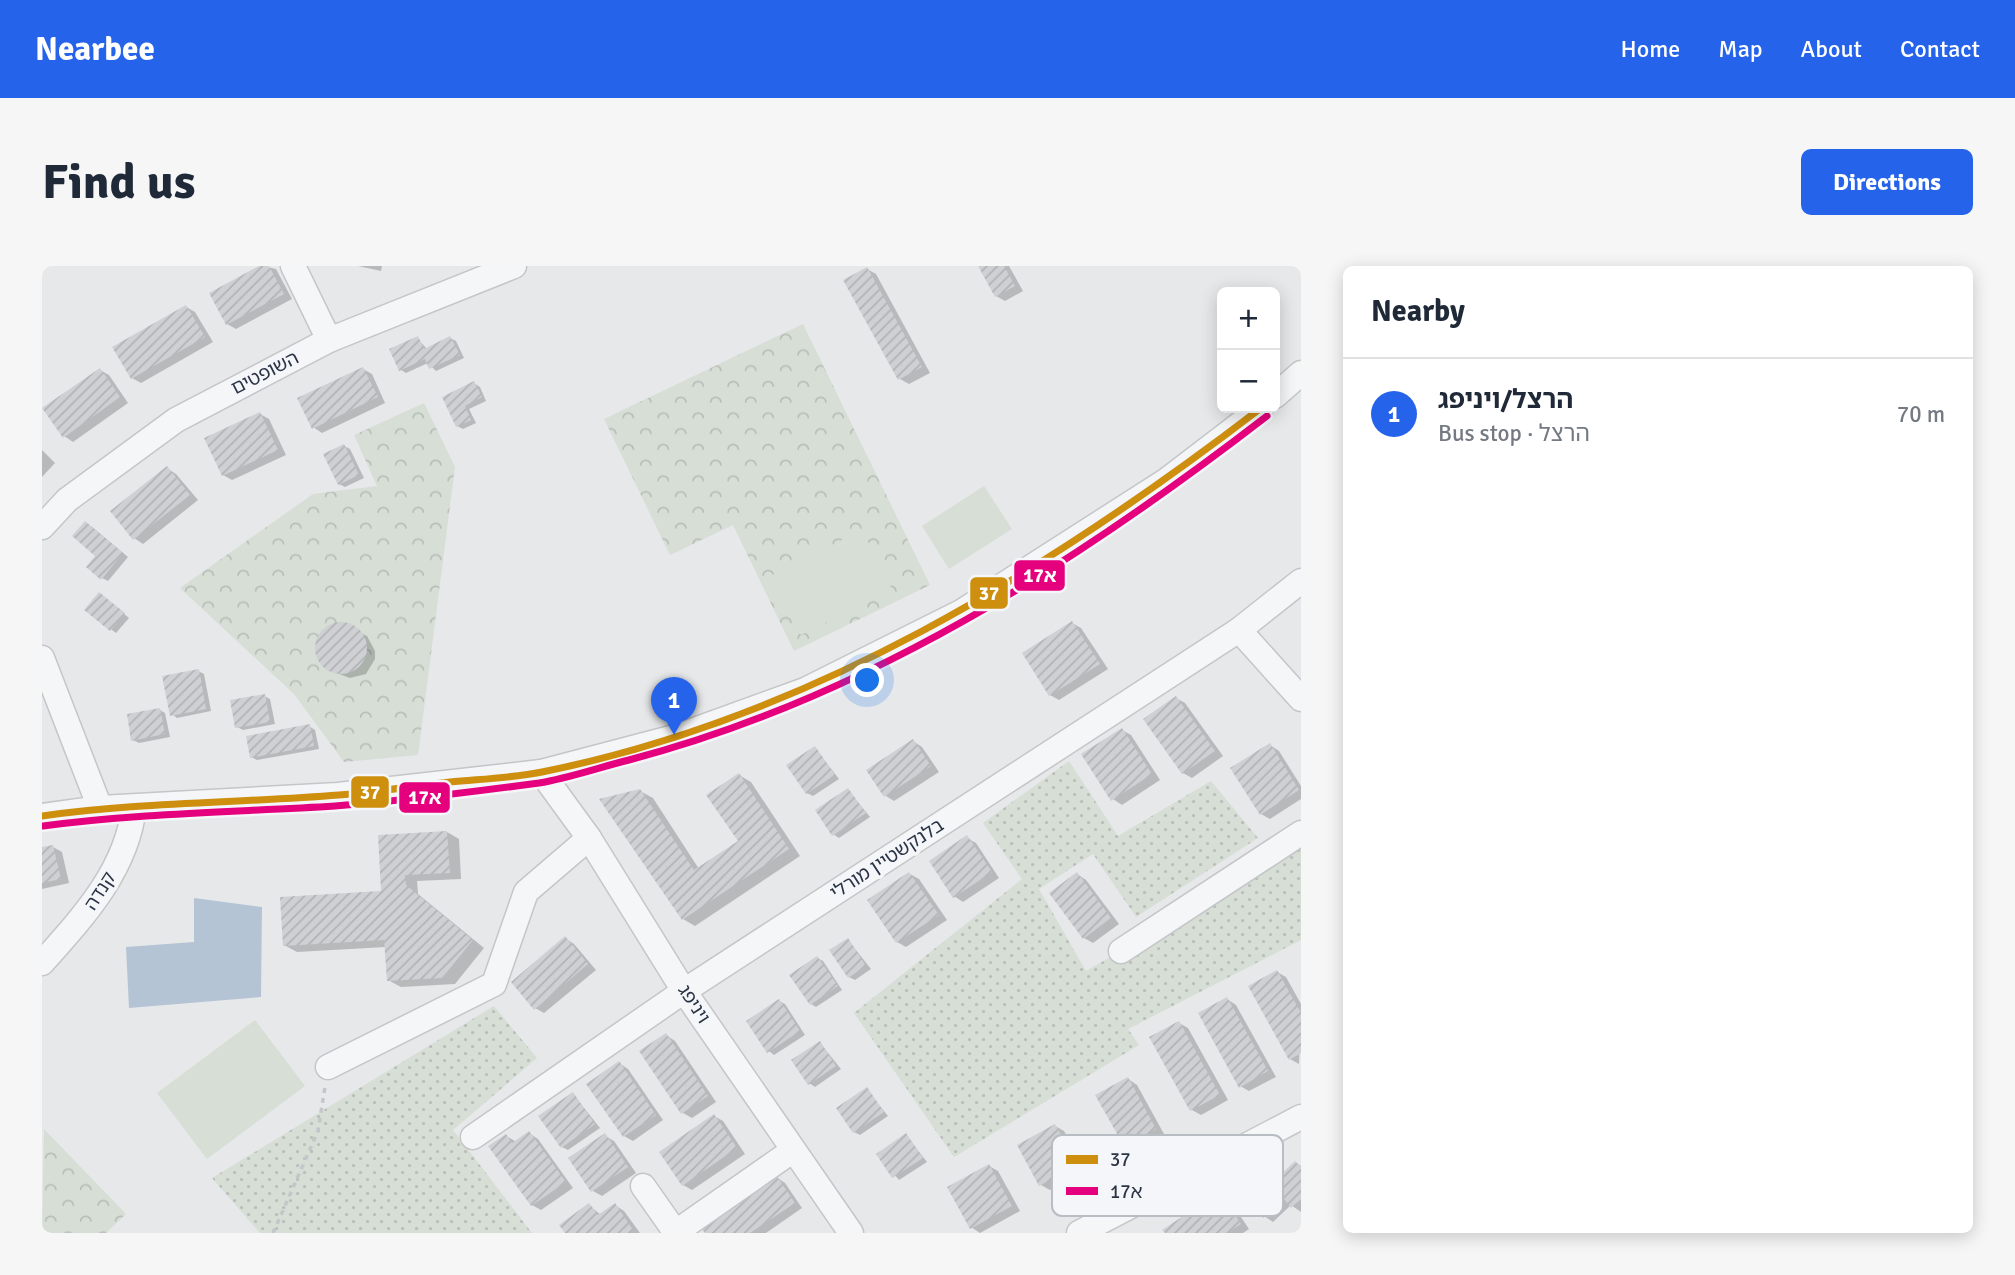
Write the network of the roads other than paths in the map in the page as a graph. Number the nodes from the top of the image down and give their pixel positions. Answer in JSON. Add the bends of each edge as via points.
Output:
{"nodes":[{"id":1,"x":293,"y":266,"type":"edge"},
{"id":2,"x":514,"y":266,"type":"edge"},
{"id":3,"x":328,"y":340,"type":"junction"},
{"id":4,"x":1300,"y":376,"type":"edge"},
{"id":5,"x":1280,"y":392,"type":"edge"},
{"id":6,"x":1254,"y":413,"type":"edge"},
{"id":7,"x":42,"y":527,"type":"edge"},
{"id":8,"x":1301,"y":581,"type":"edge"},
{"id":9,"x":1239,"y":630,"type":"junction"},
{"id":10,"x":42,"y":658,"type":"edge"},
{"id":11,"x":1301,"y":699,"type":"edge"},
{"id":12,"x":541,"y":772,"type":"junction"},
{"id":13,"x":134,"y":807,"type":"junction"},
{"id":14,"x":100,"y":808,"type":"junction"},
{"id":15,"x":42,"y":816,"type":"edge"},
{"id":16,"x":1301,"y":833,"type":"edge"},
{"id":17,"x":589,"y":838,"type":"junction"},
{"id":18,"x":1121,"y":951,"type":"dead end"},
{"id":19,"x":42,"y":963,"type":"edge"},
{"id":20,"x":684,"y":991,"type":"junction"},
{"id":21,"x":328,"y":1067,"type":"road end"},
{"id":22,"x":1301,"y":1117,"type":"edge"},
{"id":23,"x":1267,"y":1135,"type":"edge"},
{"id":24,"x":473,"y":1137,"type":"dead end"},
{"id":25,"x":792,"y":1151,"type":"junction"},
{"id":26,"x":643,"y":1186,"type":"dead end"},
{"id":27,"x":1112,"y":1216,"type":"edge"},
{"id":28,"x":676,"y":1233,"type":"edge"},
{"id":29,"x":852,"y":1233,"type":"edge"},
{"id":30,"x":1079,"y":1233,"type":"edge"}],
"edges":[{"from":1,"to":3,"type":"street"},
{"from":2,"to":3,"type":"street","name":"השופטים"},
{"from":3,"to":7,"type":"street","name":"השופטים","via":[[176,420],[68,500]]},
{"from":4,"to":5,"type":"street"},
{"from":6,"to":12,"type":"street","via":[[1167,480],[961,612],[805,690],[678,736]]},
{"from":8,"to":9,"type":"street","name":"בלנקשטיין מורלי"},
{"from":9,"to":11,"type":"street"},
{"from":9,"to":20,"type":"street","name":"בלנקשטיין מורלי"},
{"from":10,"to":14,"type":"street"},
{"from":12,"to":13,"type":"street","via":[[338,795]]},
{"from":12,"to":17,"type":"street","name":"ויניפג"},
{"from":13,"to":14,"type":"street"},
{"from":13,"to":19,"type":"street","name":"קנדה","via":[[132,830],[115,870],[82,918]]},
{"from":14,"to":15,"type":"street"},
{"from":16,"to":18,"type":"street"},
{"from":17,"to":20,"type":"street","name":"ויניפג"},
{"from":17,"to":21,"type":"street","via":[[526,892],[494,984]]},
{"from":20,"to":24,"type":"street","name":"בלנקשטיין מורלי"},
{"from":20,"to":25,"type":"street","name":"ויניפג"},
{"from":22,"to":23,"type":"street"},
{"from":25,"to":28,"type":"street"},
{"from":25,"to":29,"type":"street","name":"ויניפג"},
{"from":26,"to":28,"type":"street"},
{"from":27,"to":30,"type":"street"}]}
